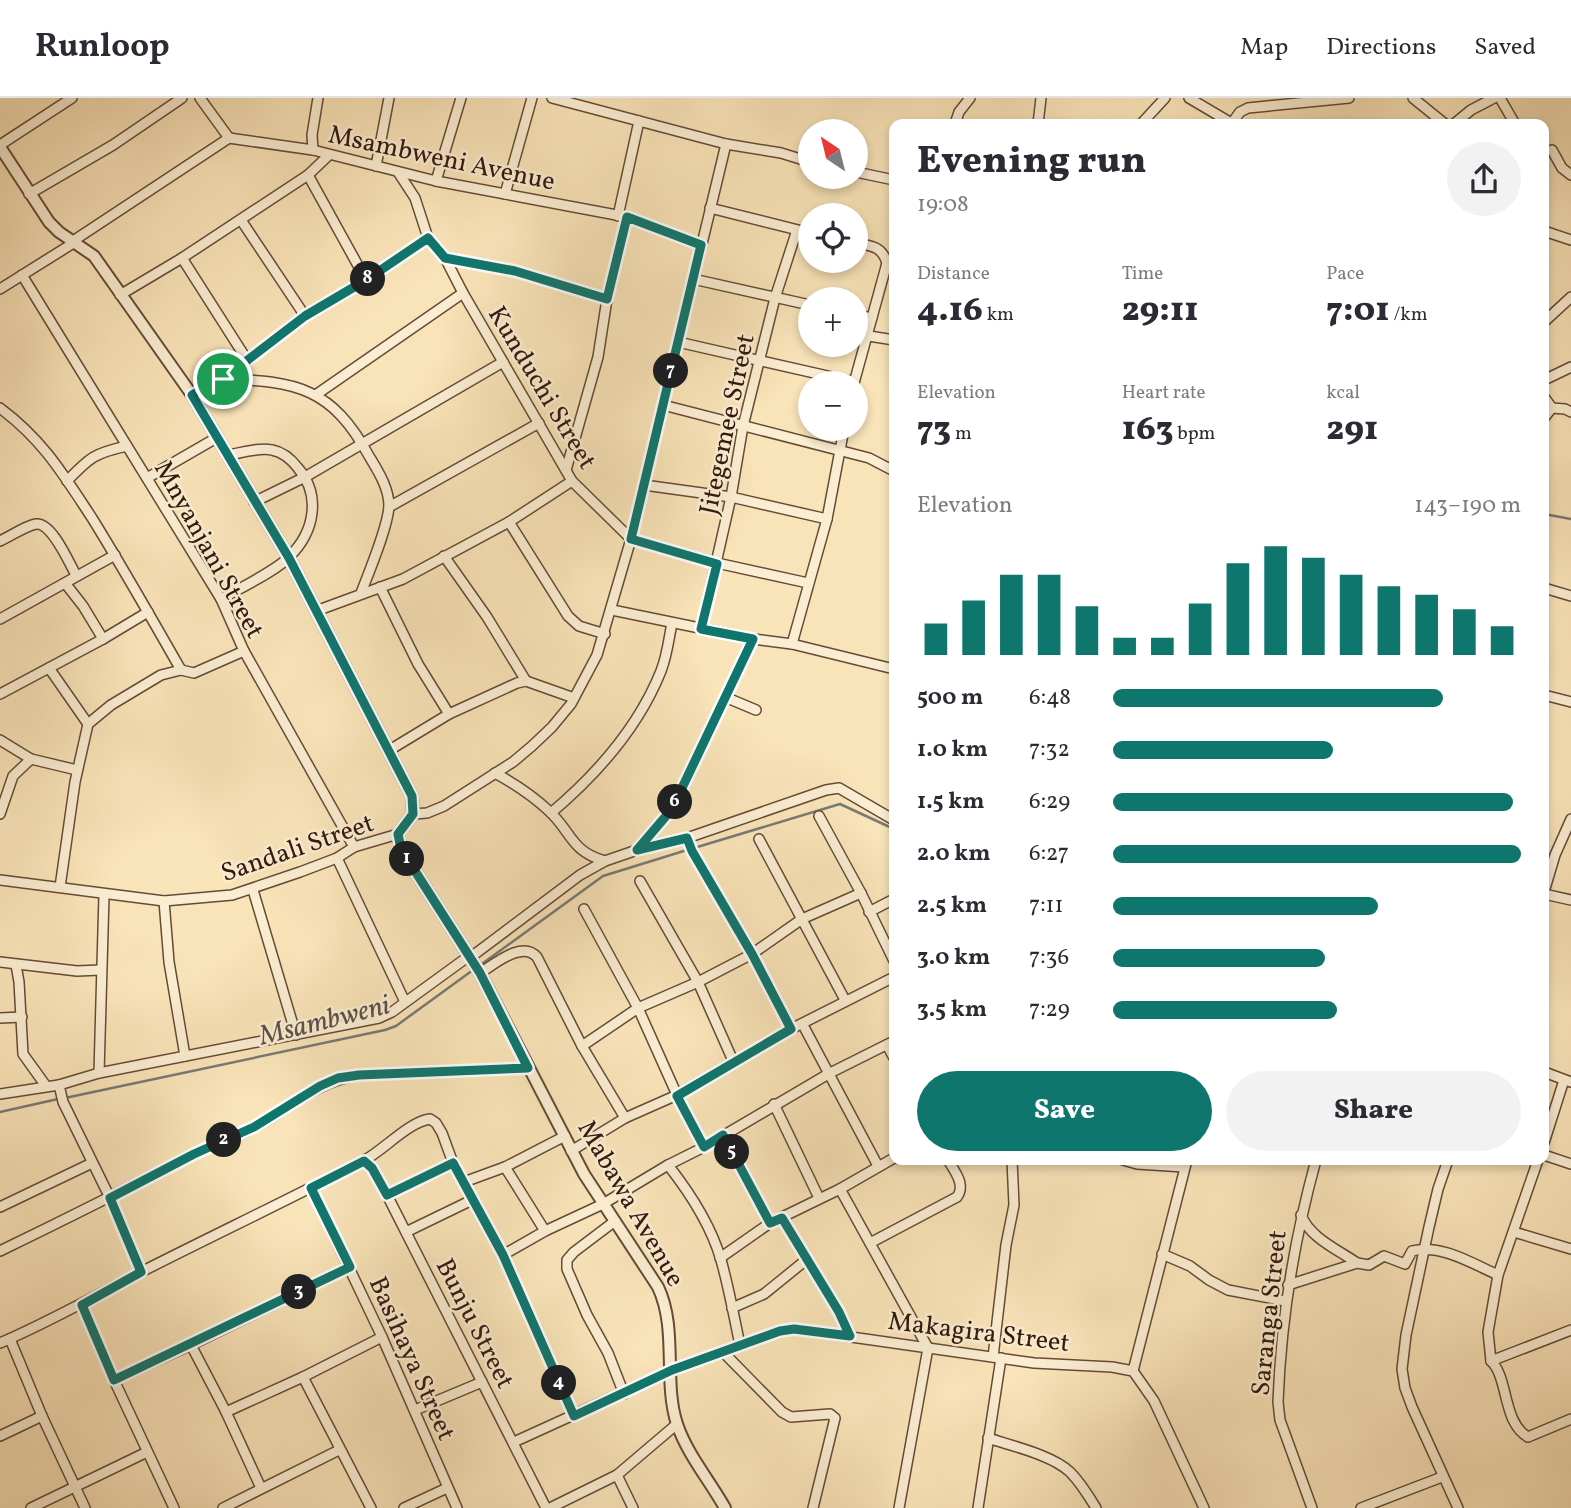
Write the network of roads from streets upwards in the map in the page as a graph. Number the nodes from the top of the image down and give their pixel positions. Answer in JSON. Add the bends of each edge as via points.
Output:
{"nodes":[{"id":1,"x":72,"y":98,"type":"edge"},
{"id":2,"x":182,"y":98,"type":"edge"},
{"id":3,"x":200,"y":98,"type":"edge"},
{"id":4,"x":318,"y":98,"type":"edge"},
{"id":5,"x":389,"y":98,"type":"edge"},
{"id":6,"x":461,"y":98,"type":"edge"},
{"id":7,"x":532,"y":98,"type":"edge"},
{"id":8,"x":552,"y":98,"type":"edge"},
{"id":9,"x":970,"y":98,"type":"edge"},
{"id":10,"x":1041,"y":98,"type":"edge"},
{"id":11,"x":1165,"y":98,"type":"edge"},
{"id":12,"x":1188,"y":98,"type":"edge"},
{"id":13,"x":1349,"y":98,"type":"edge"},
{"id":14,"x":1413,"y":98,"type":"edge"},
{"id":15,"x":1494,"y":98,"type":"edge"},
{"id":16,"x":1500,"y":98,"type":"edge"},
{"id":17,"x":957,"y":119,"type":"edge"},
{"id":18,"x":1039,"y":119,"type":"edge"},
{"id":19,"x":1146,"y":119,"type":"edge"},
{"id":20,"x":1223,"y":119,"type":"edge"},
{"id":21,"x":1234,"y":119,"type":"edge"},
{"id":22,"x":1439,"y":119,"type":"edge"},
{"id":23,"x":1460,"y":119,"type":"edge"},
{"id":24,"x":1512,"y":119,"type":"edge"},
{"id":25,"x":639,"y":121,"type":"junction"},
{"id":26,"x":229,"y":138,"type":"junction"},
{"id":27,"x":726,"y":144,"type":"junction"},
{"id":28,"x":0,"y":146,"type":"edge"},
{"id":29,"x":313,"y":150,"type":"junction"},
{"id":30,"x":1552,"y":150,"type":"dead end"},
{"id":31,"x":329,"y":155,"type":"junction"},
{"id":32,"x":798,"y":158,"type":"edge"},
{"id":33,"x":376,"y":166,"type":"junction"},
{"id":34,"x":398,"y":172,"type":"junction"},
{"id":35,"x":308,"y":175,"type":"junction"},
{"id":36,"x":868,"y":175,"type":"edge"},
{"id":37,"x":1571,"y":175,"type":"edge"},
{"id":38,"x":889,"y":179,"type":"edge"},
{"id":39,"x":436,"y":181,"type":"junction"},
{"id":40,"x":29,"y":194,"type":"junction"},
{"id":41,"x":505,"y":194,"type":"junction"},
{"id":42,"x":710,"y":208,"type":"junction"},
{"id":43,"x":622,"y":216,"type":"junction"},
{"id":44,"x":241,"y":220,"type":"junction"},
{"id":45,"x":797,"y":230,"type":"joint"},
{"id":46,"x":1549,"y":233,"type":"edge"},
{"id":47,"x":428,"y":238,"type":"junction"},
{"id":48,"x":1571,"y":240,"type":"edge"},
{"id":49,"x":74,"y":241,"type":"junction"},
{"id":50,"x":701,"y":245,"type":"junction"},
{"id":51,"x":868,"y":246,"type":"edge"},
{"id":52,"x":182,"y":258,"type":"junction"},
{"id":53,"x":445,"y":258,"type":"junction"},
{"id":54,"x":889,"y":260,"type":"edge"},
{"id":55,"x":889,"y":269,"type":"edge"},
{"id":56,"x":22,"y":275,"type":"junction"},
{"id":57,"x":693,"y":279,"type":"junction"},
{"id":58,"x":366,"y":280,"type":"junction"},
{"id":59,"x":0,"y":289,"type":"edge"},
{"id":60,"x":463,"y":293,"type":"junction"},
{"id":61,"x":120,"y":295,"type":"junction"},
{"id":62,"x":1571,"y":297,"type":"edge"},
{"id":63,"x":775,"y":298,"type":"junction"},
{"id":64,"x":607,"y":299,"type":"junction"},
{"id":65,"x":798,"y":303,"type":"edge"},
{"id":66,"x":305,"y":316,"type":"junction"},
{"id":67,"x":868,"y":317,"type":"edge"},
{"id":68,"x":1549,"y":317,"type":"edge"},
{"id":69,"x":872,"y":318,"type":"junction"},
{"id":70,"x":869,"y":336,"type":"junction"},
{"id":71,"x":889,"y":339,"type":"edge"},
{"id":72,"x":678,"y":342,"type":"junction"},
{"id":73,"x":247,"y":360,"type":"junction"},
{"id":74,"x":760,"y":361,"type":"junction"},
{"id":75,"x":503,"y":362,"type":"junction"},
{"id":76,"x":1571,"y":367,"type":"edge"},
{"id":77,"x":803,"y":371,"type":"edge"},
{"id":78,"x":858,"y":371,"type":"edge"},
{"id":79,"x":1549,"y":378,"type":"edge"},
{"id":80,"x":223,"y":379,"type":"junction"},
{"id":81,"x":317,"y":394,"type":"junction"},
{"id":82,"x":192,"y":395,"type":"junction"},
{"id":83,"x":1549,"y":404,"type":"edge"},
{"id":84,"x":663,"y":405,"type":"junction"},
{"id":85,"x":0,"y":408,"type":"edge"},
{"id":86,"x":1552,"y":408,"type":"junction"},
{"id":87,"x":1549,"y":412,"type":"edge"},
{"id":88,"x":1571,"y":412,"type":"edge"},
{"id":89,"x":539,"y":424,"type":"junction"},
{"id":90,"x":743,"y":426,"type":"junction"},
{"id":91,"x":218,"y":438,"type":"junction"},
{"id":92,"x":841,"y":441,"type":"edge"},
{"id":93,"x":362,"y":443,"type":"junction"},
{"id":94,"x":127,"y":446,"type":"junction"},
{"id":95,"x":839,"y":450,"type":"junction"},
{"id":96,"x":228,"y":455,"type":"junction"},
{"id":97,"x":889,"y":468,"type":"edge"},
{"id":98,"x":566,"y":470,"type":"junction"},
{"id":99,"x":305,"y":477,"type":"junction"},
{"id":100,"x":147,"y":478,"type":"junction"},
{"id":101,"x":67,"y":481,"type":"junction"},
{"id":102,"x":572,"y":481,"type":"junction"},
{"id":103,"x":644,"y":485,"type":"junction"},
{"id":104,"x":732,"y":497,"type":"junction"},
{"id":105,"x":254,"y":502,"type":"junction"},
{"id":106,"x":389,"y":507,"type":"junction"},
{"id":107,"x":827,"y":519,"type":"junction"},
{"id":108,"x":509,"y":522,"type":"junction"},
{"id":109,"x":631,"y":539,"type":"junction"},
{"id":110,"x":0,"y":541,"type":"edge"},
{"id":111,"x":115,"y":555,"type":"junction"},
{"id":112,"x":443,"y":556,"type":"junction"},
{"id":113,"x":289,"y":558,"type":"junction"},
{"id":114,"x":717,"y":564,"type":"junction"},
{"id":115,"x":76,"y":575,"type":"junction"},
{"id":116,"x":65,"y":583,"type":"junction"},
{"id":117,"x":808,"y":583,"type":"junction"},
{"id":118,"x":380,"y":587,"type":"junction"},
{"id":119,"x":1549,"y":589,"type":"edge"},
{"id":120,"x":360,"y":593,"type":"junction"},
{"id":121,"x":1571,"y":596,"type":"edge"},
{"id":122,"x":221,"y":599,"type":"junction"},
{"id":123,"x":612,"y":610,"type":"junction"},
{"id":124,"x":316,"y":611,"type":"junction"},
{"id":125,"x":148,"y":612,"type":"junction"},
{"id":126,"x":0,"y":619,"type":"edge"},
{"id":127,"x":673,"y":622,"type":"junction"},
{"id":128,"x":701,"y":629,"type":"junction"},
{"id":129,"x":605,"y":634,"type":"junction"},
{"id":130,"x":103,"y":639,"type":"junction"},
{"id":131,"x":753,"y":639,"type":"junction"},
{"id":132,"x":792,"y":645,"type":"junction"},
{"id":133,"x":244,"y":651,"type":"junction"},
{"id":134,"x":889,"y":667,"type":"edge"},
{"id":135,"x":49,"y":668,"type":"junction"},
{"id":136,"x":181,"y":670,"type":"junction"},
{"id":137,"x":527,"y":681,"type":"junction"},
{"id":138,"x":0,"y":694,"type":"edge"},
{"id":139,"x":1549,"y":696,"type":"edge"},
{"id":140,"x":725,"y":697,"type":"junction"},
{"id":141,"x":574,"y":698,"type":"junction"},
{"id":142,"x":1571,"y":702,"type":"edge"},
{"id":143,"x":756,"y":710,"type":"dead end"},
{"id":144,"x":449,"y":714,"type":"junction"},
{"id":145,"x":88,"y":724,"type":"junction"},
{"id":146,"x":0,"y":740,"type":"edge"},
{"id":147,"x":388,"y":751,"type":"junction"},
{"id":148,"x":31,"y":759,"type":"junction"},
{"id":149,"x":77,"y":770,"type":"junction"},
{"id":150,"x":495,"y":772,"type":"junction"},
{"id":151,"x":551,"y":813,"type":"junction"},
{"id":152,"x":0,"y":814,"type":"edge"},
{"id":153,"x":413,"y":814,"type":"junction"},
{"id":154,"x":819,"y":816,"type":"dead end"},
{"id":155,"x":889,"y":817,"type":"edge"},
{"id":156,"x":1571,"y":819,"type":"edge"},
{"id":157,"x":398,"y":834,"type":"junction"},
{"id":158,"x":759,"y":839,"type":"dead end"},
{"id":159,"x":689,"y":845,"type":"junction"},
{"id":160,"x":354,"y":847,"type":"junction"},
{"id":161,"x":637,"y":850,"type":"junction"},
{"id":162,"x":1549,"y":852,"type":"edge"},
{"id":163,"x":1555,"y":855,"type":"junction"},
{"id":164,"x":337,"y":858,"type":"junction"},
{"id":165,"x":605,"y":861,"type":"junction"},
{"id":166,"x":1549,"y":876,"type":"edge"},
{"id":167,"x":0,"y":880,"type":"edge"},
{"id":168,"x":640,"y":881,"type":"dead end"},
{"id":169,"x":60,"y":887,"type":"junction"},
{"id":170,"x":253,"y":890,"type":"junction"},
{"id":171,"x":861,"y":893,"type":"junction"},
{"id":172,"x":1549,"y":894,"type":"edge"},
{"id":173,"x":104,"y":895,"type":"junction"},
{"id":174,"x":1571,"y":900,"type":"edge"},
{"id":175,"x":164,"y":901,"type":"junction"},
{"id":176,"x":889,"y":902,"type":"edge"},
{"id":177,"x":584,"y":909,"type":"dead end"},
{"id":178,"x":869,"y":912,"type":"junction"},
{"id":179,"x":803,"y":919,"type":"junction"},
{"id":180,"x":889,"y":951,"type":"edge"},
{"id":181,"x":752,"y":954,"type":"junction"},
{"id":182,"x":0,"y":962,"type":"edge"},
{"id":183,"x":474,"y":964,"type":"junction"},
{"id":184,"x":16,"y":965,"type":"junction"},
{"id":185,"x":101,"y":970,"type":"junction"},
{"id":186,"x":889,"y":979,"type":"edge"},
{"id":187,"x":698,"y":982,"type":"junction"},
{"id":188,"x":845,"y":1000,"type":"junction"},
{"id":189,"x":405,"y":1002,"type":"junction"},
{"id":190,"x":638,"y":1008,"type":"junction"},
{"id":191,"x":22,"y":1017,"type":"junction"},
{"id":192,"x":0,"y":1018,"type":"edge"},
{"id":193,"x":803,"y":1025,"type":"junction"},
{"id":194,"x":791,"y":1029,"type":"junction"},
{"id":195,"x":296,"y":1035,"type":"junction"},
{"id":196,"x":889,"y":1044,"type":"edge"},
{"id":197,"x":582,"y":1046,"type":"junction"},
{"id":198,"x":185,"y":1056,"type":"junction"},
{"id":199,"x":734,"y":1063,"type":"junction"},
{"id":200,"x":528,"y":1068,"type":"junction"},
{"id":201,"x":99,"y":1073,"type":"junction"},
{"id":202,"x":830,"y":1073,"type":"junction"},
{"id":203,"x":1549,"y":1074,"type":"edge"},
{"id":204,"x":1568,"y":1081,"type":"edge"},
{"id":205,"x":46,"y":1086,"type":"junction"},
{"id":206,"x":60,"y":1088,"type":"junction"},
{"id":207,"x":0,"y":1094,"type":"edge"},
{"id":208,"x":677,"y":1096,"type":"junction"},
{"id":209,"x":774,"y":1104,"type":"junction"},
{"id":210,"x":625,"y":1118,"type":"junction"},
{"id":211,"x":1549,"y":1130,"type":"edge"},
{"id":212,"x":723,"y":1135,"type":"junction"},
{"id":213,"x":565,"y":1136,"type":"junction"},
{"id":214,"x":704,"y":1147,"type":"junction"},
{"id":215,"x":571,"y":1151,"type":"junction"},
{"id":216,"x":1549,"y":1157,"type":"edge"},
{"id":217,"x":889,"y":1160,"type":"edge"},
{"id":218,"x":364,"y":1161,"type":"junction"},
{"id":219,"x":92,"y":1163,"type":"junction"},
{"id":220,"x":453,"y":1163,"type":"junction"},
{"id":221,"x":1571,"y":1164,"type":"edge"},
{"id":222,"x":668,"y":1165,"type":"junction"},
{"id":223,"x":951,"y":1165,"type":"edge"},
{"id":224,"x":1012,"y":1165,"type":"edge"},
{"id":225,"x":1184,"y":1165,"type":"edge"},
{"id":226,"x":1315,"y":1165,"type":"edge"},
{"id":227,"x":1446,"y":1165,"type":"edge"},
{"id":228,"x":1536,"y":1165,"type":"edge"},
{"id":229,"x":878,"y":1166,"type":"junction"},
{"id":230,"x":505,"y":1167,"type":"junction"},
{"id":231,"x":464,"y":1182,"type":"junction"},
{"id":232,"x":311,"y":1188,"type":"junction"},
{"id":233,"x":840,"y":1189,"type":"junction"},
{"id":234,"x":387,"y":1195,"type":"junction"},
{"id":235,"x":110,"y":1198,"type":"junction"},
{"id":236,"x":819,"y":1198,"type":"junction"},
{"id":237,"x":472,"y":1200,"type":"junction"},
{"id":238,"x":603,"y":1204,"type":"junction"},
{"id":239,"x":0,"y":1207,"type":"edge"},
{"id":240,"x":1301,"y":1214,"type":"junction"},
{"id":241,"x":782,"y":1218,"type":"junction"},
{"id":242,"x":615,"y":1221,"type":"junction"},
{"id":243,"x":770,"y":1223,"type":"junction"},
{"id":244,"x":545,"y":1231,"type":"junction"},
{"id":245,"x":406,"y":1232,"type":"junction"},
{"id":246,"x":1514,"y":1232,"type":"junction"},
{"id":247,"x":870,"y":1243,"type":"junction"},
{"id":248,"x":1425,"y":1248,"type":"junction"},
{"id":249,"x":1571,"y":1249,"type":"edge"},
{"id":250,"x":0,"y":1251,"type":"edge"},
{"id":251,"x":1162,"y":1254,"type":"junction"},
{"id":252,"x":503,"y":1255,"type":"junction"},
{"id":253,"x":720,"y":1258,"type":"junction"},
{"id":254,"x":806,"y":1261,"type":"junction"},
{"id":255,"x":1357,"y":1263,"type":"junction"},
{"id":256,"x":350,"y":1267,"type":"junction"},
{"id":257,"x":141,"y":1272,"type":"junction"},
{"id":258,"x":1498,"y":1275,"type":"junction"},
{"id":259,"x":1287,"y":1285,"type":"junction"},
{"id":260,"x":1285,"y":1301,"type":"junction"},
{"id":261,"x":82,"y":1305,"type":"junction"},
{"id":262,"x":732,"y":1308,"type":"junction"},
{"id":263,"x":1571,"y":1330,"type":"edge"},
{"id":264,"x":850,"y":1336,"type":"junction"},
{"id":265,"x":382,"y":1337,"type":"junction"},
{"id":266,"x":10,"y":1339,"type":"junction"},
{"id":267,"x":0,"y":1343,"type":"edge"},
{"id":268,"x":191,"y":1345,"type":"junction"},
{"id":269,"x":740,"y":1345,"type":"junction"},
{"id":270,"x":928,"y":1348,"type":"junction"},
{"id":271,"x":723,"y":1352,"type":"junction"},
{"id":272,"x":997,"y":1358,"type":"junction"},
{"id":273,"x":1491,"y":1361,"type":"junction"},
{"id":274,"x":672,"y":1370,"type":"junction"},
{"id":275,"x":1133,"y":1371,"type":"junction"},
{"id":276,"x":303,"y":1377,"type":"junction"},
{"id":277,"x":114,"y":1380,"type":"junction"},
{"id":278,"x":482,"y":1382,"type":"junction"},
{"id":279,"x":624,"y":1394,"type":"junction"},
{"id":280,"x":415,"y":1410,"type":"junction"},
{"id":281,"x":226,"y":1412,"type":"junction"},
{"id":282,"x":42,"y":1416,"type":"junction"},
{"id":283,"x":574,"y":1416,"type":"junction"},
{"id":284,"x":1571,"y":1419,"type":"edge"},
{"id":285,"x":677,"y":1424,"type":"junction"},
{"id":286,"x":0,"y":1436,"type":"edge"},
{"id":287,"x":988,"y":1438,"type":"junction"},
{"id":288,"x":514,"y":1442,"type":"junction"},
{"id":289,"x":339,"y":1450,"type":"junction"},
{"id":290,"x":147,"y":1452,"type":"junction"},
{"id":291,"x":617,"y":1475,"type":"junction"},
{"id":292,"x":1442,"y":1477,"type":"junction"},
{"id":293,"x":75,"y":1486,"type":"junction"},
{"id":294,"x":261,"y":1488,"type":"junction"},
{"id":295,"x":447,"y":1488,"type":"junction"},
{"id":296,"x":31,"y":1508,"type":"edge"},
{"id":297,"x":85,"y":1508,"type":"edge"},
{"id":298,"x":174,"y":1508,"type":"edge"},
{"id":299,"x":223,"y":1508,"type":"edge"},
{"id":300,"x":371,"y":1508,"type":"edge"},
{"id":301,"x":404,"y":1508,"type":"edge"},
{"id":302,"x":457,"y":1508,"type":"edge"},
{"id":303,"x":548,"y":1508,"type":"edge"},
{"id":304,"x":634,"y":1508,"type":"edge"},
{"id":305,"x":725,"y":1508,"type":"edge"},
{"id":306,"x":813,"y":1508,"type":"edge"},
{"id":307,"x":899,"y":1508,"type":"edge"},
{"id":308,"x":978,"y":1508,"type":"edge"},
{"id":309,"x":1096,"y":1508,"type":"edge"},
{"id":310,"x":1204,"y":1508,"type":"edge"},
{"id":311,"x":1312,"y":1508,"type":"edge"},
{"id":312,"x":1362,"y":1508,"type":"edge"},
{"id":313,"x":1458,"y":1508,"type":"edge"}],
"edges":[{"from":1,"to":28,"type":"street"},
{"from":2,"to":40,"type":"street"},
{"from":3,"to":26,"type":"street"},
{"from":4,"to":29,"type":"street"},
{"from":5,"to":33,"type":"street"},
{"from":6,"to":39,"type":"street"},
{"from":7,"to":41,"type":"street"},
{"from":8,"to":25,"type":"street"},
{"from":9,"to":17,"type":"street"},
{"from":10,"to":18,"type":"street"},
{"from":11,"to":19,"type":"street"},
{"from":12,"to":20,"type":"street"},
{"from":13,"to":21,"type":"street","via":[[1248,108]]},
{"from":14,"to":22,"type":"street"},
{"from":15,"to":23,"type":"street"},
{"from":16,"to":24,"type":"street"},
{"from":25,"to":27,"type":"street"},
{"from":25,"to":43,"type":"street"},
{"from":26,"to":29,"type":"street","name":"Msambweni Avenue"},
{"from":26,"to":49,"type":"street"},
{"from":27,"to":32,"type":"street"},
{"from":27,"to":42,"type":"street"},
{"from":28,"to":40,"type":"street"},
{"from":29,"to":31,"type":"street","name":"Msambweni Avenue"},
{"from":30,"to":37,"type":"street"},
{"from":31,"to":33,"type":"street","name":"Msambweni Avenue"},
{"from":31,"to":35,"type":"street"},
{"from":33,"to":34,"type":"street","name":"Msambweni Avenue"},
{"from":34,"to":39,"type":"street","name":"Msambweni Avenue"},
{"from":34,"to":47,"type":"street","name":"Kunduchi Street","via":[[415,198]]},
{"from":35,"to":44,"type":"street"},
{"from":35,"to":58,"type":"street"},
{"from":36,"to":38,"type":"street"},
{"from":39,"to":41,"type":"street","name":"Msambweni Avenue"},
{"from":40,"to":49,"type":"street","via":[[49,222]]},
{"from":41,"to":43,"type":"street","name":"Msambweni Avenue"},
{"from":42,"to":45,"type":"street"},
{"from":42,"to":50,"type":"street"},
{"from":43,"to":50,"type":"street","name":"Msambweni Avenue"},
{"from":43,"to":64,"type":"street"},
{"from":44,"to":52,"type":"street"},
{"from":44,"to":66,"type":"street"},
{"from":45,"to":63,"type":"street","name":"Jitegemee Street"},
{"from":46,"to":48,"type":"street"},
{"from":47,"to":53,"type":"street","name":"Kunduchi Street"},
{"from":47,"to":58,"type":"street"},
{"from":49,"to":56,"type":"street"},
{"from":49,"to":61,"type":"street","via":[[94,256]]},
{"from":50,"to":57,"type":"street"},
{"from":51,"to":54,"type":"street","via":[[878,248]]},
{"from":52,"to":61,"type":"street"},
{"from":52,"to":73,"type":"street"},
{"from":53,"to":60,"type":"street","name":"Kunduchi Street"},
{"from":53,"to":64,"type":"street","via":[[515,271]]},
{"from":55,"to":69,"type":"street"},
{"from":56,"to":59,"type":"street"},
{"from":56,"to":94,"type":"street","name":"Mnyanjani Street"},
{"from":57,"to":63,"type":"street"},
{"from":57,"to":72,"type":"street"},
{"from":58,"to":66,"type":"street"},
{"from":60,"to":75,"type":"street","name":"Kunduchi Street"},
{"from":60,"to":81,"type":"street"},
{"from":61,"to":82,"type":"street"},
{"from":62,"to":68,"type":"street"},
{"from":63,"to":65,"type":"street"},
{"from":63,"to":74,"type":"street","name":"Jitegemee Street"},
{"from":64,"to":98,"type":"street","via":[[598,357]]},
{"from":66,"to":73,"type":"street"},
{"from":67,"to":69,"type":"street"},
{"from":69,"to":70,"type":"street"},
{"from":70,"to":71,"type":"street"},
{"from":70,"to":78,"type":"street"},
{"from":72,"to":74,"type":"street"},
{"from":72,"to":84,"type":"street"},
{"from":73,"to":80,"type":"street"},
{"from":74,"to":77,"type":"street"},
{"from":74,"to":90,"type":"street","name":"Jitegemee Street"},
{"from":75,"to":89,"type":"street","name":"Kunduchi Street"},
{"from":75,"to":93,"type":"street"},
{"from":76,"to":79,"type":"street"},
{"from":80,"to":81,"type":"street","via":[[268,380]]},
{"from":80,"to":82,"type":"street"},
{"from":81,"to":93,"type":"street","via":[[344,417]]},
{"from":82,"to":91,"type":"street"},
{"from":83,"to":86,"type":"street"},
{"from":84,"to":90,"type":"street"},
{"from":84,"to":103,"type":"street"},
{"from":85,"to":101,"type":"street","via":[[35,437]]},
{"from":86,"to":87,"type":"street"},
{"from":86,"to":88,"type":"street"},
{"from":89,"to":98,"type":"street","name":"Kunduchi Street"},
{"from":89,"to":106,"type":"street"},
{"from":90,"to":95,"type":"street"},
{"from":90,"to":104,"type":"street","name":"Jitegemee Street"},
{"from":91,"to":96,"type":"street"},
{"from":91,"to":100,"type":"street"},
{"from":92,"to":95,"type":"street"},
{"from":93,"to":99,"type":"street"},
{"from":93,"to":106,"type":"street","via":[[387,491]]},
{"from":94,"to":100,"type":"street","name":"Mnyanjani Street"},
{"from":94,"to":101,"type":"street","via":[[88,459]]},
{"from":95,"to":97,"type":"street"},
{"from":95,"to":107,"type":"street"},
{"from":96,"to":99,"type":"street","via":[[270,449],[288,457]]},
{"from":96,"to":105,"type":"street"},
{"from":98,"to":102,"type":"street","name":"Kunduchi Street"},
{"from":99,"to":105,"type":"street"},
{"from":99,"to":113,"type":"street","via":[[311,487],[312,514]]},
{"from":100,"to":122,"type":"street","name":"Mnyanjani Street"},
{"from":101,"to":111,"type":"street"},
{"from":102,"to":108,"type":"street"},
{"from":102,"to":109,"type":"street","name":"Kunduchi Street"},
{"from":103,"to":104,"type":"street"},
{"from":103,"to":109,"type":"street"},
{"from":104,"to":107,"type":"street"},
{"from":104,"to":114,"type":"street","name":"Jitegemee Street"},
{"from":105,"to":113,"type":"street"},
{"from":106,"to":120,"type":"street"},
{"from":107,"to":117,"type":"street"},
{"from":108,"to":112,"type":"street"},
{"from":108,"to":129,"type":"street","via":[[568,616],[579,626]]},
{"from":109,"to":114,"type":"street"},
{"from":109,"to":123,"type":"street"},
{"from":110,"to":115,"type":"street","via":[[36,524],[45,525]]},
{"from":111,"to":115,"type":"street"},
{"from":111,"to":125,"type":"street"},
{"from":112,"to":118,"type":"street"},
{"from":112,"to":137,"type":"street"},
{"from":113,"to":122,"type":"street"},
{"from":113,"to":124,"type":"street"},
{"from":114,"to":117,"type":"street"},
{"from":114,"to":128,"type":"street","name":"Jitegemee Street"},
{"from":115,"to":116,"type":"street"},
{"from":116,"to":126,"type":"street"},
{"from":116,"to":130,"type":"street"},
{"from":117,"to":132,"type":"street"},
{"from":118,"to":120,"type":"street"},
{"from":118,"to":144,"type":"street"},
{"from":119,"to":121,"type":"street"},
{"from":120,"to":124,"type":"street"},
{"from":122,"to":133,"type":"street","name":"Mnyanjani Street"},
{"from":123,"to":127,"type":"street"},
{"from":123,"to":129,"type":"street"},
{"from":124,"to":147,"type":"street"},
{"from":125,"to":130,"type":"street"},
{"from":125,"to":136,"type":"street"},
{"from":127,"to":128,"type":"street"},
{"from":127,"to":151,"type":"street","via":[[661,670],[631,724],[601,766]]},
{"from":128,"to":131,"type":"street"},
{"from":129,"to":141,"type":"street"},
{"from":130,"to":135,"type":"street"},
{"from":131,"to":132,"type":"street"},
{"from":131,"to":140,"type":"street"},
{"from":132,"to":134,"type":"street"},
{"from":133,"to":136,"type":"street","via":[[194,673]]},
{"from":133,"to":160,"type":"street","name":"Mnyanjani Street"},
{"from":135,"to":138,"type":"street"},
{"from":135,"to":145,"type":"street"},
{"from":136,"to":145,"type":"street","via":[[162,675]]},
{"from":137,"to":141,"type":"street"},
{"from":137,"to":144,"type":"street"},
{"from":139,"to":142,"type":"street"},
{"from":140,"to":143,"type":"street"},
{"from":140,"to":161,"type":"street","via":[[672,809]]},
{"from":141,"to":150,"type":"street","via":[[552,727]]},
{"from":144,"to":147,"type":"street"},
{"from":145,"to":149,"type":"street"},
{"from":146,"to":148,"type":"street"},
{"from":147,"to":153,"type":"street","via":[[412,796]]},
{"from":148,"to":149,"type":"street"},
{"from":148,"to":152,"type":"street","via":[[13,776]]},
{"from":149,"to":169,"type":"street"},
{"from":150,"to":151,"type":"street"},
{"from":150,"to":153,"type":"street","via":[[444,806]]},
{"from":151,"to":165,"type":"street","via":[[579,849]]},
{"from":153,"to":157,"type":"street"},
{"from":154,"to":171,"type":"street"},
{"from":155,"to":159,"type":"street","via":[[839,788]]},
{"from":156,"to":163,"type":"street"},
{"from":157,"to":160,"type":"street","name":"Sandali Street"},
{"from":157,"to":183,"type":"street","name":"Mabawa Avenue","via":[[401,849]]},
{"from":158,"to":179,"type":"street"},
{"from":159,"to":161,"type":"street"},
{"from":159,"to":181,"type":"street"},
{"from":160,"to":164,"type":"street","name":"Sandali Street"},
{"from":161,"to":165,"type":"street"},
{"from":162,"to":163,"type":"street"},
{"from":163,"to":166,"type":"street"},
{"from":164,"to":170,"type":"street","name":"Sandali Street"},
{"from":164,"to":189,"type":"street"},
{"from":165,"to":183,"type":"street","via":[[580,875]]},
{"from":167,"to":169,"type":"street","name":"Sandali Street"},
{"from":168,"to":187,"type":"street"},
{"from":169,"to":173,"type":"street","name":"Sandali Street"},
{"from":170,"to":175,"type":"street","name":"Sandali Street"},
{"from":170,"to":195,"type":"street"},
{"from":171,"to":178,"type":"street"},
{"from":171,"to":179,"type":"street"},
{"from":172,"to":174,"type":"street"},
{"from":173,"to":175,"type":"street","name":"Sandali Street"},
{"from":173,"to":185,"type":"street"},
{"from":175,"to":198,"type":"street"},
{"from":176,"to":178,"type":"street"},
{"from":177,"to":190,"type":"street"},
{"from":178,"to":180,"type":"street"},
{"from":179,"to":181,"type":"street"},
{"from":179,"to":188,"type":"street"},
{"from":181,"to":187,"type":"street"},
{"from":181,"to":194,"type":"street"},
{"from":182,"to":184,"type":"street"},
{"from":183,"to":189,"type":"street"},
{"from":183,"to":197,"type":"street","via":[[532,951]]},
{"from":183,"to":200,"type":"street","name":"Mabawa Avenue"},
{"from":184,"to":185,"type":"street"},
{"from":184,"to":191,"type":"street"},
{"from":185,"to":201,"type":"street"},
{"from":186,"to":188,"type":"street"},
{"from":187,"to":190,"type":"street"},
{"from":187,"to":199,"type":"street"},
{"from":188,"to":193,"type":"street"},
{"from":189,"to":195,"type":"street","via":[[379,1018]]},
{"from":190,"to":197,"type":"street"},
{"from":190,"to":208,"type":"street"},
{"from":191,"to":192,"type":"street"},
{"from":191,"to":205,"type":"street","via":[[23,1054]]},
{"from":193,"to":194,"type":"street"},
{"from":193,"to":202,"type":"street"},
{"from":194,"to":199,"type":"street"},
{"from":195,"to":198,"type":"street"},
{"from":196,"to":202,"type":"street"},
{"from":197,"to":210,"type":"street"},
{"from":198,"to":201,"type":"street"},
{"from":199,"to":208,"type":"street"},
{"from":200,"to":213,"type":"street","name":"Mabawa Avenue"},
{"from":200,"to":235,"type":"street","via":[[338,1078],[254,1127]]},
{"from":201,"to":206,"type":"street"},
{"from":202,"to":209,"type":"street"},
{"from":202,"to":229,"type":"street"},
{"from":203,"to":204,"type":"street"},
{"from":204,"to":211,"type":"street"},
{"from":205,"to":206,"type":"street"},
{"from":205,"to":207,"type":"street"},
{"from":206,"to":219,"type":"street"},
{"from":208,"to":210,"type":"street"},
{"from":208,"to":214,"type":"street"},
{"from":209,"to":212,"type":"street"},
{"from":209,"to":236,"type":"street"},
{"from":210,"to":215,"type":"street"},
{"from":212,"to":214,"type":"street"},
{"from":212,"to":243,"type":"street"},
{"from":213,"to":215,"type":"street","name":"Mabawa Avenue"},
{"from":213,"to":230,"type":"street"},
{"from":214,"to":222,"type":"street"},
{"from":215,"to":238,"type":"street","name":"Mabawa Avenue"},
{"from":216,"to":221,"type":"street"},
{"from":217,"to":229,"type":"street"},
{"from":218,"to":220,"type":"street","via":[[430,1119],[442,1133]]},
{"from":218,"to":232,"type":"street"},
{"from":218,"to":234,"type":"street","name":"Bunju Street"},
{"from":219,"to":235,"type":"street"},
{"from":219,"to":239,"type":"street"},
{"from":220,"to":231,"type":"street"},
{"from":220,"to":234,"type":"street"},
{"from":222,"to":238,"type":"street"},
{"from":222,"to":253,"type":"street","via":[[702,1217]]},
{"from":223,"to":247,"type":"street","via":[[961,1185],[957,1197]]},
{"from":224,"to":272,"type":"street","via":[[1014,1205],[1006,1245]]},
{"from":225,"to":251,"type":"street"},
{"from":226,"to":240,"type":"street","name":"Saranga Street"},
{"from":227,"to":248,"type":"street"},
{"from":228,"to":246,"type":"street"},
{"from":229,"to":233,"type":"street"},
{"from":230,"to":231,"type":"street"},
{"from":230,"to":244,"type":"street"},
{"from":231,"to":237,"type":"street"},
{"from":232,"to":256,"type":"street","name":"Basihaya Street"},
{"from":232,"to":257,"type":"street"},
{"from":233,"to":236,"type":"street"},
{"from":233,"to":247,"type":"street"},
{"from":234,"to":245,"type":"street","name":"Bunju Street"},
{"from":235,"to":250,"type":"street"},
{"from":235,"to":257,"type":"street"},
{"from":236,"to":241,"type":"street"},
{"from":237,"to":245,"type":"street"},
{"from":237,"to":252,"type":"street"},
{"from":238,"to":242,"type":"street","name":"Mabawa Avenue"},
{"from":238,"to":244,"type":"street"},
{"from":240,"to":255,"type":"street","via":[[1314,1235]]},
{"from":240,"to":259,"type":"street","name":"Saranga Street"},
{"from":241,"to":243,"type":"street"},
{"from":241,"to":254,"type":"street"},
{"from":242,"to":274,"type":"street","name":"Mabawa Avenue","via":[[665,1302]]},
{"from":242,"to":279,"type":"street","via":[[574,1252],[567,1269]]},
{"from":243,"to":253,"type":"street"},
{"from":244,"to":252,"type":"street"},
{"from":245,"to":278,"type":"street","name":"Bunju Street"},
{"from":246,"to":249,"type":"street"},
{"from":246,"to":258,"type":"street"},
{"from":247,"to":270,"type":"street"},
{"from":248,"to":255,"type":"street","via":[[1412,1251],[1405,1264],[1384,1256],[1369,1265]]},
{"from":248,"to":258,"type":"street"},
{"from":248,"to":292,"type":"street","via":[[1402,1369],[1405,1388]]},
{"from":251,"to":260,"type":"street","via":[[1228,1290]]},
{"from":251,"to":275,"type":"street"},
{"from":252,"to":283,"type":"street"},
{"from":253,"to":262,"type":"street"},
{"from":254,"to":262,"type":"street","via":[[764,1294]]},
{"from":254,"to":264,"type":"street"},
{"from":255,"to":259,"type":"street"},
{"from":256,"to":265,"type":"street","name":"Basihaya Street"},
{"from":256,"to":268,"type":"street"},
{"from":257,"to":261,"type":"street"},
{"from":258,"to":273,"type":"street","via":[[1488,1332]]},
{"from":259,"to":260,"type":"street","name":"Saranga Street"},
{"from":260,"to":311,"type":"street","name":"Saranga Street","via":[[1280,1420]]},
{"from":261,"to":266,"type":"street"},
{"from":261,"to":277,"type":"street"},
{"from":262,"to":269,"type":"street"},
{"from":263,"to":273,"type":"street"},
{"from":264,"to":269,"type":"street","name":"Makagira Street","via":[[794,1329]]},
{"from":264,"to":270,"type":"street","name":"Makagira Street"},
{"from":265,"to":276,"type":"street"},
{"from":265,"to":280,"type":"street","name":"Basihaya Street"},
{"from":266,"to":267,"type":"street"},
{"from":266,"to":282,"type":"street"},
{"from":268,"to":277,"type":"street"},
{"from":268,"to":281,"type":"street"},
{"from":269,"to":271,"type":"street","name":"Makagira Street"},
{"from":270,"to":272,"type":"street","name":"Makagira Street"},
{"from":270,"to":307,"type":"street"},
{"from":271,"to":274,"type":"street","name":"Makagira Street"},
{"from":271,"to":306,"type":"street","via":[[782,1412],[791,1417],[830,1414],[835,1418]]},
{"from":272,"to":275,"type":"street","name":"Makagira Street"},
{"from":272,"to":287,"type":"street"},
{"from":273,"to":284,"type":"street","via":[[1522,1434],[1538,1435]]},
{"from":274,"to":279,"type":"street","name":"Makagira Street"},
{"from":274,"to":285,"type":"street","name":"Mabawa Avenue"},
{"from":275,"to":310,"type":"street","via":[[1154,1401]]},
{"from":276,"to":281,"type":"street"},
{"from":276,"to":289,"type":"street"},
{"from":277,"to":290,"type":"street"},
{"from":278,"to":280,"type":"street"},
{"from":278,"to":288,"type":"street","name":"Bunju Street"},
{"from":279,"to":283,"type":"street","name":"Makagira Street"},
{"from":280,"to":295,"type":"street","name":"Basihaya Street"},
{"from":281,"to":294,"type":"street"},
{"from":282,"to":286,"type":"street"},
{"from":282,"to":293,"type":"street"},
{"from":283,"to":288,"type":"street","name":"Makagira Street"},
{"from":285,"to":291,"type":"street"},
{"from":285,"to":305,"type":"street","name":"Mabawa Avenue"},
{"from":287,"to":308,"type":"street"},
{"from":287,"to":309,"type":"street","via":[[1068,1470]]},
{"from":288,"to":303,"type":"street","name":"Bunju Street"},
{"from":289,"to":294,"type":"street"},
{"from":289,"to":300,"type":"street"},
{"from":290,"to":293,"type":"street"},
{"from":290,"to":298,"type":"street"},
{"from":291,"to":303,"type":"street"},
{"from":291,"to":304,"type":"street"},
{"from":292,"to":312,"type":"street"},
{"from":292,"to":313,"type":"street"},
{"from":293,"to":296,"type":"street"},
{"from":293,"to":297,"type":"street"},
{"from":294,"to":299,"type":"street"},
{"from":295,"to":301,"type":"street"},
{"from":295,"to":302,"type":"street","name":"Basihaya Street"}]}
